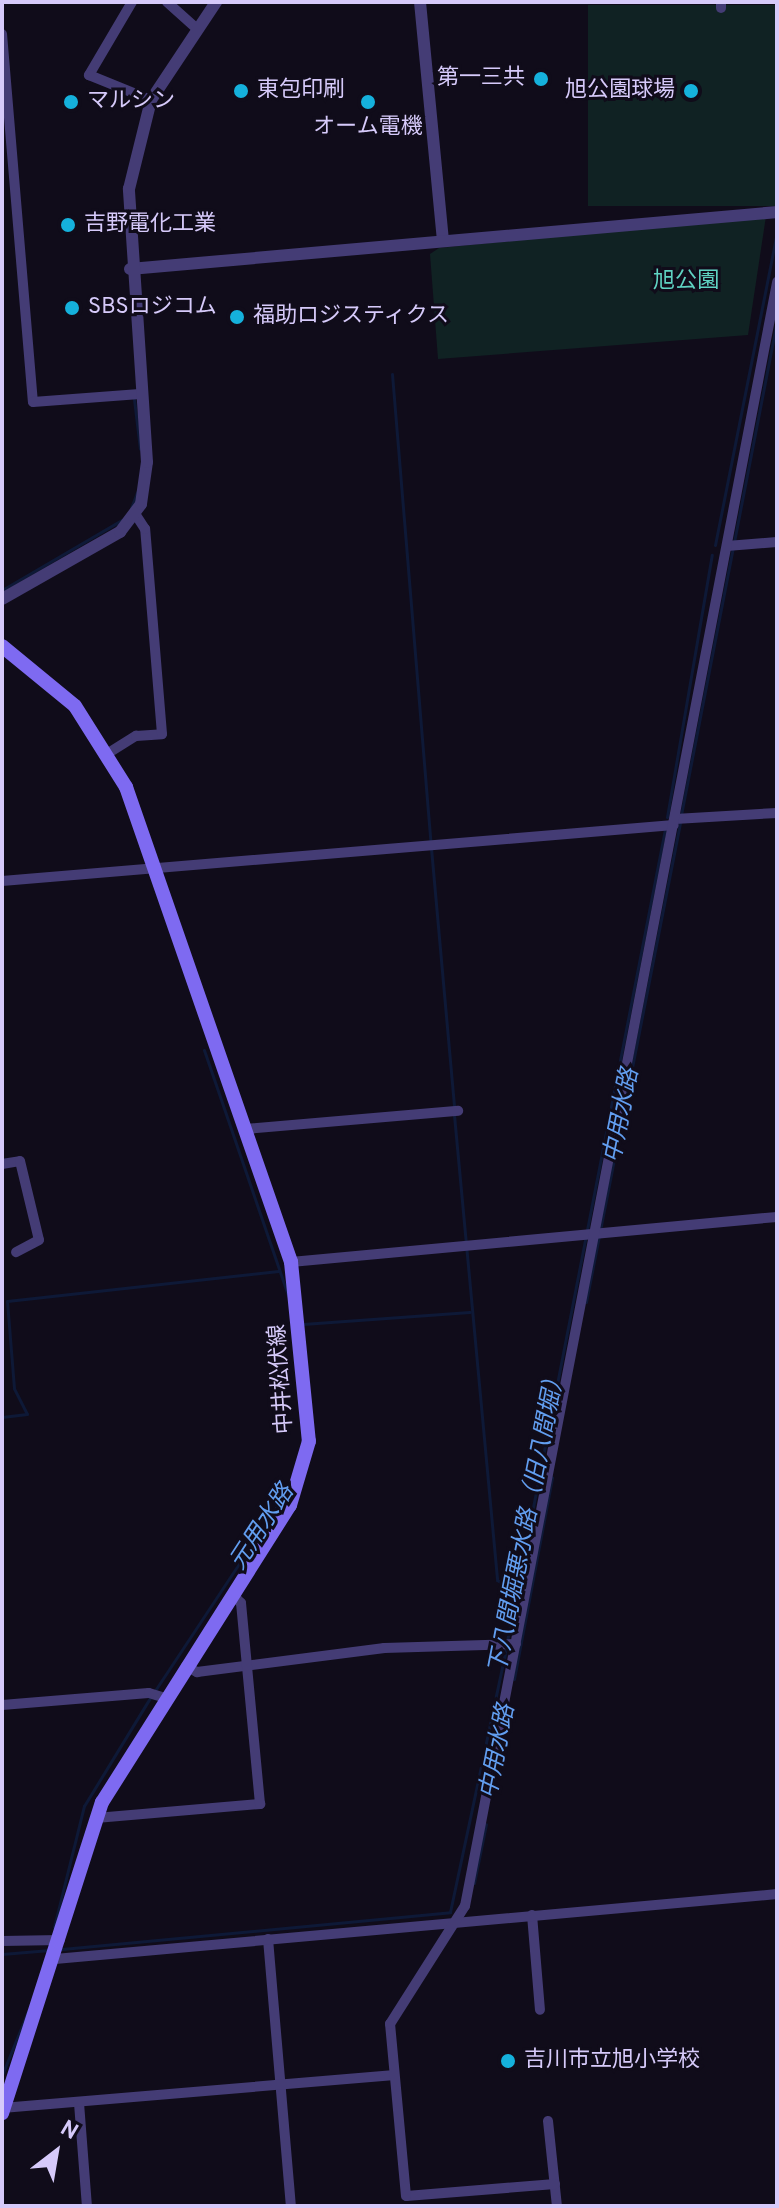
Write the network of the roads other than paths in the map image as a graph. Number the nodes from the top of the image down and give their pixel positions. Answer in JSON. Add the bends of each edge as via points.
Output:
{"nodes":[{"id":1,"x":132,"y":2,"type":"edge"},
{"id":2,"x":167,"y":2,"type":"edge"},
{"id":3,"x":216,"y":2,"type":"edge"},
{"id":4,"x":420,"y":2,"type":"edge"},
{"id":5,"x":194,"y":26,"type":"junction"},
{"id":6,"x":2,"y":34,"type":"edge"},
{"id":7,"x":151,"y":100,"type":"junction"},
{"id":8,"x":777,"y":212,"type":"edge"},
{"id":9,"x":443,"y":240,"type":"junction"},
{"id":10,"x":130,"y":269,"type":"junction"},
{"id":11,"x":777,"y":282,"type":"edge"},
{"id":12,"x":140,"y":394,"type":"junction"},
{"id":13,"x":136,"y":515,"type":"junction"},
{"id":14,"x":777,"y":542,"type":"edge"},
{"id":15,"x":727,"y":546,"type":"junction"},
{"id":16,"x":2,"y":599,"type":"edge"},
{"id":17,"x":2,"y":646,"type":"edge"},
{"id":18,"x":110,"y":752,"type":"junction"},
{"id":19,"x":777,"y":813,"type":"edge"},
{"id":20,"x":678,"y":822,"type":"junction"},
{"id":21,"x":154,"y":868,"type":"junction"},
{"id":22,"x":2,"y":881,"type":"edge"},
{"id":23,"x":458,"y":1111,"type":"dead end"},
{"id":24,"x":246,"y":1129,"type":"junction"},
{"id":25,"x":2,"y":1164,"type":"edge"},
{"id":26,"x":777,"y":1217,"type":"edge"},
{"id":27,"x":597,"y":1233,"type":"junction"},
{"id":28,"x":16,"y":1252,"type":"dead end"},
{"id":29,"x":291,"y":1262,"type":"junction"},
{"id":30,"x":233,"y":1595,"type":"junction"},
{"id":31,"x":516,"y":1644,"type":"junction"},
{"id":32,"x":186,"y":1666,"type":"junction"},
{"id":33,"x":247,"y":1668,"type":"junction"},
{"id":34,"x":165,"y":1698,"type":"junction"},
{"id":35,"x":2,"y":1705,"type":"edge"},
{"id":36,"x":96,"y":1818,"type":"junction"},
{"id":37,"x":777,"y":1894,"type":"edge"},
{"id":38,"x":532,"y":1915,"type":"junction"},
{"id":39,"x":460,"y":1919,"type":"junction"},
{"id":40,"x":268,"y":1939,"type":"junction"},
{"id":41,"x":60,"y":1940,"type":"junction"},
{"id":42,"x":2,"y":1941,"type":"edge"},
{"id":43,"x":55,"y":1959,"type":"junction"},
{"id":44,"x":540,"y":2010,"type":"dead end"},
{"id":45,"x":392,"y":2075,"type":"junction"},
{"id":46,"x":281,"y":2086,"type":"junction"},
{"id":47,"x":79,"y":2103,"type":"junction"},
{"id":48,"x":3,"y":2110,"type":"edge"},
{"id":49,"x":548,"y":2121,"type":"dead end"},
{"id":50,"x":555,"y":2184,"type":"junction"},
{"id":51,"x":87,"y":2206,"type":"edge"},
{"id":52,"x":291,"y":2206,"type":"edge"},
{"id":53,"x":557,"y":2206,"type":"edge"}],
"edges":[{"from":1,"to":7,"type":"street","via":[[89,75]]},
{"from":2,"to":5,"type":"street"},
{"from":3,"to":5,"type":"street"},
{"from":4,"to":9,"type":"street"},
{"from":5,"to":7,"type":"street"},
{"from":6,"to":12,"type":"street","via":[[33,402]]},
{"from":7,"to":10,"type":"street","via":[[129,189]]},
{"from":8,"to":9,"type":"street"},
{"from":9,"to":10,"type":"street"},
{"from":10,"to":12,"type":"street"},
{"from":11,"to":15,"type":"street"},
{"from":12,"to":13,"type":"street","via":[[147,476]]},
{"from":13,"to":16,"type":"street","via":[[109,539]]},
{"from":13,"to":18,"type":"street","via":[[145,529],[162,734],[136,736]]},
{"from":14,"to":15,"type":"street"},
{"from":15,"to":20,"type":"street"},
{"from":17,"to":18,"type":"main road","name":"中井松伏線","via":[[59,690]]},
{"from":18,"to":21,"type":"main road","name":"中井松伏線"},
{"from":19,"to":20,"type":"street"},
{"from":20,"to":21,"type":"street"},
{"from":20,"to":27,"type":"street"},
{"from":21,"to":22,"type":"street"},
{"from":21,"to":24,"type":"main road","name":"中井松伏線"},
{"from":23,"to":24,"type":"street"},
{"from":24,"to":29,"type":"main road","name":"中井松伏線"},
{"from":25,"to":28,"type":"street","via":[[20,1161],[39,1240]]},
{"from":26,"to":27,"type":"street"},
{"from":27,"to":29,"type":"street"},
{"from":27,"to":31,"type":"street"},
{"from":29,"to":30,"type":"main road","name":"中井松伏線","via":[[307,1461],[290,1505]]},
{"from":30,"to":32,"type":"main road","name":"中井松伏線"},
{"from":30,"to":33,"type":"street","via":[[241,1603]]},
{"from":31,"to":33,"type":"street","via":[[384,1648]]},
{"from":31,"to":39,"type":"street"},
{"from":32,"to":33,"type":"street"},
{"from":32,"to":34,"type":"main road","name":"中井松伏線"},
{"from":33,"to":36,"type":"street","via":[[260,1804]]},
{"from":34,"to":35,"type":"street","via":[[149,1693]]},
{"from":34,"to":36,"type":"main road","name":"中井松伏線"},
{"from":36,"to":41,"type":"main road","name":"中井松伏線"},
{"from":37,"to":38,"type":"street"},
{"from":38,"to":39,"type":"street"},
{"from":38,"to":44,"type":"street"},
{"from":39,"to":40,"type":"street"},
{"from":39,"to":45,"type":"street","via":[[390,2024]]},
{"from":40,"to":43,"type":"street"},
{"from":40,"to":46,"type":"street"},
{"from":41,"to":42,"type":"street"},
{"from":41,"to":43,"type":"main road","name":"中井松伏線"},
{"from":43,"to":48,"type":"main road","name":"中井松伏線"},
{"from":45,"to":46,"type":"street"},
{"from":45,"to":50,"type":"street","via":[[406,2196]]},
{"from":46,"to":47,"type":"street"},
{"from":46,"to":52,"type":"street"},
{"from":47,"to":48,"type":"street"},
{"from":47,"to":51,"type":"street"},
{"from":49,"to":50,"type":"street"},
{"from":50,"to":53,"type":"street"}]}
